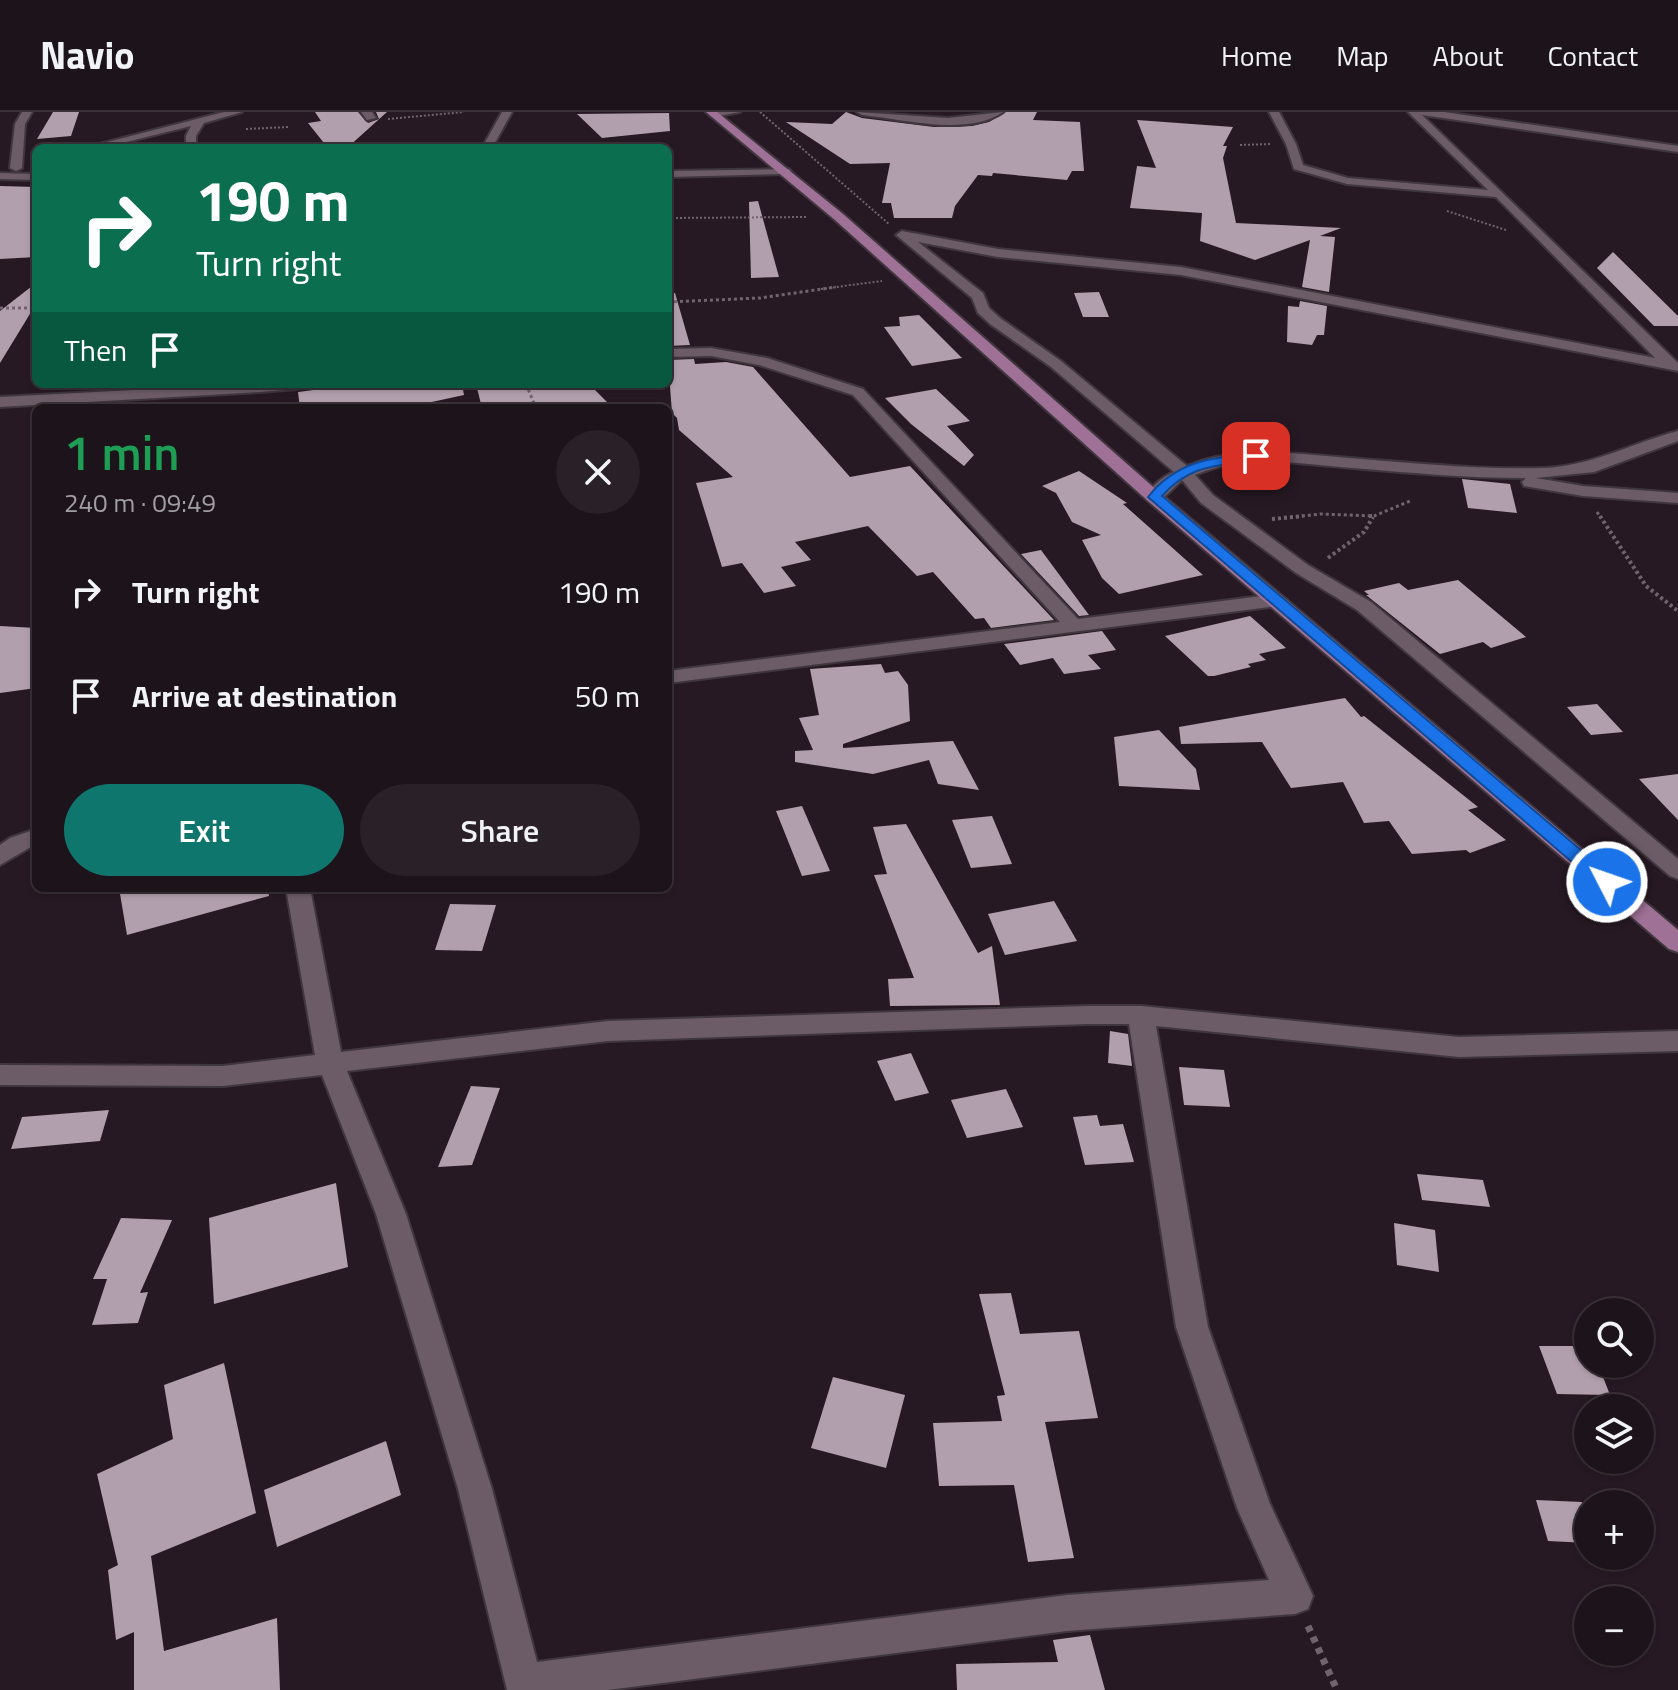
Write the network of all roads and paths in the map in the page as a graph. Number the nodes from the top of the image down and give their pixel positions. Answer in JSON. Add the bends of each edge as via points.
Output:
{"nodes":[{"id":1,"x":27,"y":112,"type":"edge"},
{"id":2,"x":237,"y":112,"type":"edge"},
{"id":3,"x":464,"y":112,"type":"edge"},
{"id":4,"x":507,"y":112,"type":"edge"},
{"id":5,"x":735,"y":112,"type":"edge"},
{"id":6,"x":760,"y":112,"type":"edge"},
{"id":7,"x":862,"y":112,"type":"edge"},
{"id":8,"x":998,"y":112,"type":"edge"},
{"id":9,"x":1274,"y":112,"type":"edge"},
{"id":10,"x":1413,"y":112,"type":"edge"},
{"id":11,"x":1422,"y":112,"type":"edge"},
{"id":12,"x":713,"y":113,"type":"edge"},
{"id":13,"x":369,"y":115,"type":"edge"},
{"id":14,"x":199,"y":122,"type":"junction"},
{"id":15,"x":106,"y":144,"type":"edge"},
{"id":16,"x":191,"y":144,"type":"edge"},
{"id":17,"x":489,"y":144,"type":"edge"},
{"id":18,"x":1678,"y":149,"type":"edge"},
{"id":19,"x":32,"y":163,"type":"edge"},
{"id":20,"x":16,"y":168,"type":"junction"},
{"id":21,"x":785,"y":171,"type":"junction"},
{"id":22,"x":0,"y":174,"type":"edge"},
{"id":23,"x":672,"y":174,"type":"edge"},
{"id":24,"x":32,"y":177,"type":"edge"},
{"id":25,"x":1498,"y":194,"type":"junction"},
{"id":26,"x":1441,"y":208,"type":"dead end"},
{"id":27,"x":839,"y":217,"type":"junction"},
{"id":28,"x":672,"y":218,"type":"edge"},
{"id":29,"x":902,"y":235,"type":"junction"},
{"id":30,"x":1542,"y":235,"type":"junction"},
{"id":31,"x":905,"y":277,"type":"junction"},
{"id":32,"x":672,"y":302,"type":"edge"},
{"id":33,"x":0,"y":308,"type":"edge"},
{"id":34,"x":32,"y":308,"type":"edge"},
{"id":35,"x":672,"y":353,"type":"edge"},
{"id":36,"x":1676,"y":367,"type":"edge"},
{"id":37,"x":280,"y":388,"type":"edge"},
{"id":38,"x":52,"y":390,"type":"edge"},
{"id":39,"x":229,"y":400,"type":"edge"},
{"id":40,"x":0,"y":402,"type":"edge"},
{"id":41,"x":1678,"y":436,"type":"edge"},
{"id":42,"x":1183,"y":471,"type":"junction"},
{"id":43,"x":1480,"y":473,"type":"junction"},
{"id":44,"x":1583,"y":491,"type":"junction"},
{"id":45,"x":1154,"y":497,"type":"junction"},
{"id":46,"x":1678,"y":498,"type":"edge"},
{"id":47,"x":1410,"y":501,"type":"dead end"},
{"id":48,"x":1374,"y":516,"type":"junction"},
{"id":49,"x":1244,"y":526,"type":"junction"},
{"id":50,"x":1302,"y":569,"type":"junction"},
{"id":51,"x":1278,"y":600,"type":"junction"},
{"id":52,"x":1678,"y":611,"type":"edge"},
{"id":53,"x":1074,"y":626,"type":"junction"},
{"id":54,"x":672,"y":676,"type":"edge"},
{"id":55,"x":32,"y":838,"type":"edge"},
{"id":56,"x":0,"y":857,"type":"edge"},
{"id":57,"x":1678,"y":871,"type":"edge"},
{"id":58,"x":299,"y":892,"type":"edge"},
{"id":59,"x":1678,"y":943,"type":"edge"},
{"id":60,"x":1141,"y":1015,"type":"junction"},
{"id":61,"x":1678,"y":1041,"type":"edge"},
{"id":62,"x":330,"y":1062,"type":"junction"},
{"id":63,"x":0,"y":1075,"type":"edge"},
{"id":64,"x":1295,"y":1596,"type":"junction"},
{"id":65,"x":525,"y":1686,"type":"edge"},
{"id":66,"x":1337,"y":1690,"type":"edge"}],
"edges":[{"from":1,"to":20,"type":"street","via":[[20,124]]},
{"from":2,"to":14,"type":"street"},
{"from":3,"to":13,"type":"path","via":[[439,117]]},
{"from":4,"to":17,"type":"street"},
{"from":5,"to":12,"type":"street"},
{"from":6,"to":29,"type":"path"},
{"from":7,"to":8,"type":"street","via":[[960,119]]},
{"from":9,"to":25,"type":"street","via":[[1298,167],[1347,181]]},
{"from":10,"to":25,"type":"street"},
{"from":11,"to":18,"type":"street"},
{"from":12,"to":21,"type":"main road"},
{"from":14,"to":15,"type":"street"},
{"from":14,"to":16,"type":"street"},
{"from":19,"to":20,"type":"street"},
{"from":20,"to":22,"type":"street"},
{"from":21,"to":23,"type":"street"},
{"from":21,"to":27,"type":"main road"},
{"from":22,"to":24,"type":"street"},
{"from":25,"to":30,"type":"street"},
{"from":26,"to":30,"type":"path","via":[[1492,227]]},
{"from":27,"to":28,"type":"path"},
{"from":27,"to":31,"type":"main road"},
{"from":29,"to":36,"type":"street","via":[[998,253],[1181,271]]},
{"from":29,"to":42,"type":"street","via":[[978,296],[995,321],[1056,364]]},
{"from":30,"to":36,"type":"street"},
{"from":31,"to":32,"type":"path","via":[[760,298]]},
{"from":31,"to":45,"type":"main road"},
{"from":33,"to":34,"type":"path"},
{"from":35,"to":53,"type":"street","via":[[711,352],[762,361],[858,392]]},
{"from":37,"to":39,"type":"street"},
{"from":38,"to":39,"type":"street"},
{"from":38,"to":40,"type":"street"},
{"from":41,"to":43,"type":"street","via":[[1588,468]]},
{"from":42,"to":43,"type":"street","via":[[1256,456]]},
{"from":42,"to":45,"type":"street"},
{"from":42,"to":49,"type":"street","via":[[1207,499]]},
{"from":43,"to":44,"type":"street"},
{"from":44,"to":46,"type":"street"},
{"from":44,"to":52,"type":"path","via":[[1646,586]]},
{"from":45,"to":51,"type":"main road"},
{"from":47,"to":48,"type":"path"},
{"from":48,"to":49,"type":"path","via":[[1321,514]]},
{"from":48,"to":50,"type":"path","via":[[1348,545]]},
{"from":49,"to":50,"type":"street"},
{"from":50,"to":57,"type":"street","via":[[1364,606]]},
{"from":51,"to":53,"type":"street"},
{"from":51,"to":59,"type":"main road"},
{"from":53,"to":54,"type":"street"},
{"from":55,"to":56,"type":"street"},
{"from":58,"to":62,"type":"street"},
{"from":60,"to":61,"type":"street","via":[[1459,1047]]},
{"from":60,"to":62,"type":"street","via":[[608,1031]]},
{"from":60,"to":64,"type":"street","via":[[1192,1327],[1254,1508]]},
{"from":62,"to":63,"type":"street","via":[[223,1076]]},
{"from":62,"to":65,"type":"street","via":[[391,1214],[475,1489]]},
{"from":64,"to":65,"type":"street","via":[[1067,1613]]},
{"from":64,"to":66,"type":"path"}]}
